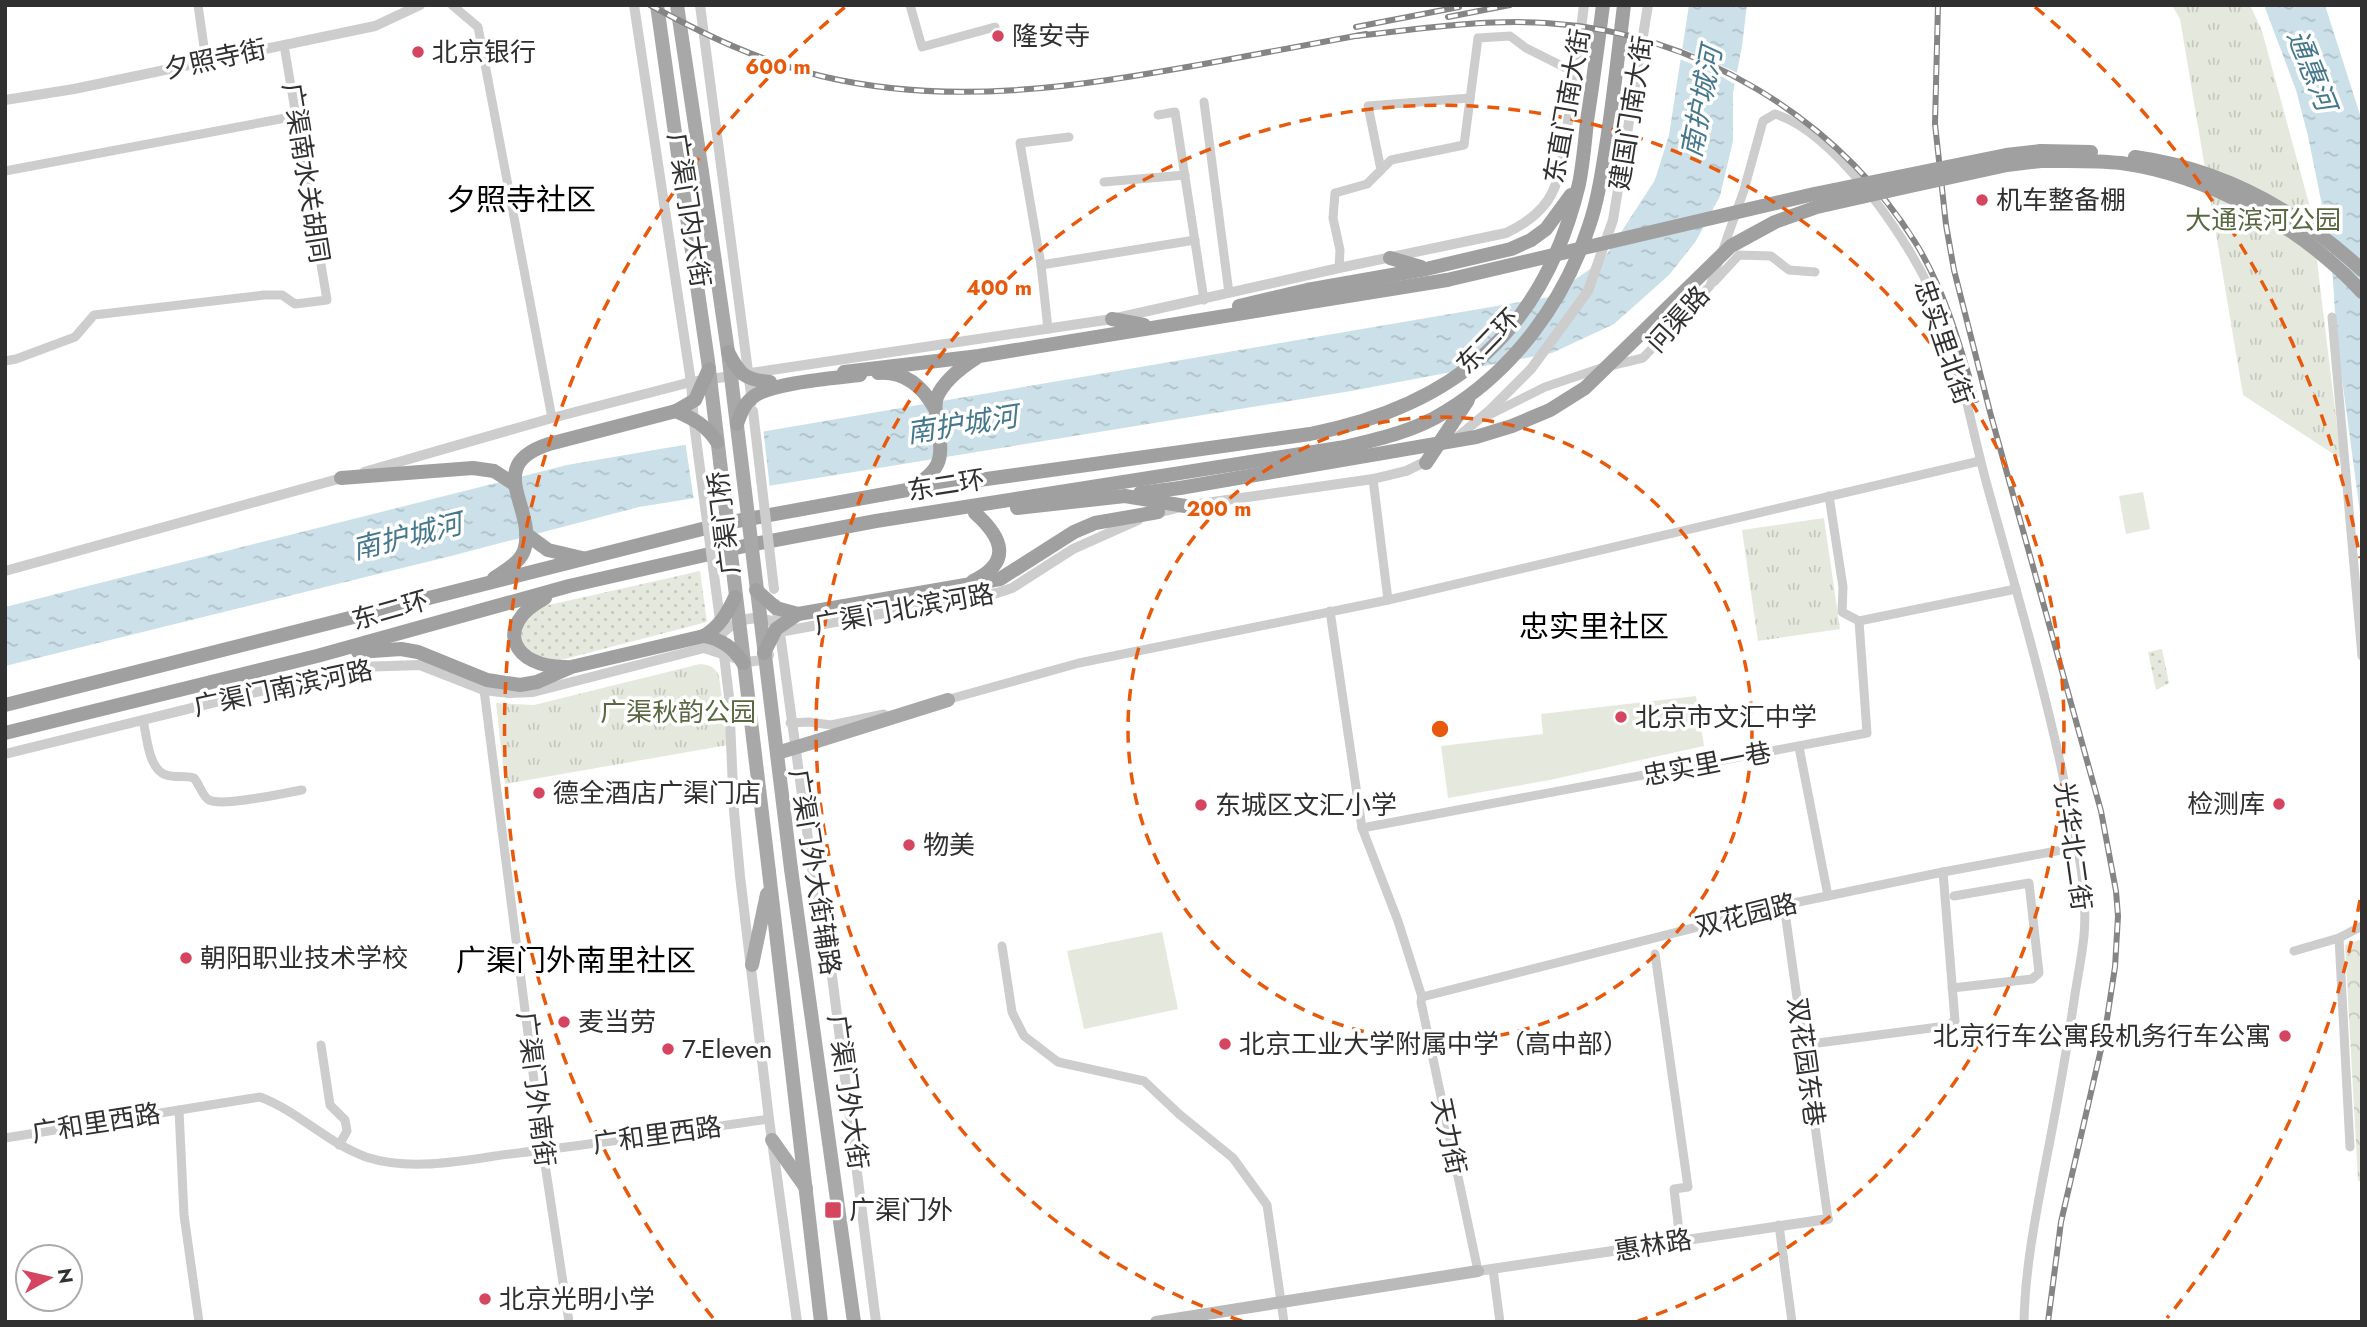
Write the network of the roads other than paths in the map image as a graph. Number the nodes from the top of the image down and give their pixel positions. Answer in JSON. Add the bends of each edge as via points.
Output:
{"nodes":[{"id":1,"x":198,"y":5,"type":"edge"},
{"id":2,"x":420,"y":5,"type":"edge"},
{"id":3,"x":452,"y":5,"type":"edge"},
{"id":4,"x":634,"y":5,"type":"edge"},
{"id":5,"x":657,"y":5,"type":"edge"},
{"id":6,"x":677,"y":5,"type":"edge"},
{"id":7,"x":700,"y":5,"type":"edge"},
{"id":8,"x":910,"y":5,"type":"edge"},
{"id":9,"x":1584,"y":5,"type":"edge"},
{"id":10,"x":1603,"y":5,"type":"edge"},
{"id":11,"x":1624,"y":5,"type":"edge"},
{"id":12,"x":1648,"y":5,"type":"edge"},
{"id":13,"x":995,"y":27,"type":"dead end"},
{"id":14,"x":284,"y":45,"type":"junction"},
{"id":15,"x":206,"y":61,"type":"junction"},
{"id":16,"x":1576,"y":70,"type":"junction"},
{"id":17,"x":1470,"y":98,"type":"junction"},
{"id":18,"x":5,"y":100,"type":"edge"},
{"id":19,"x":1204,"y":102,"type":"dead end"},
{"id":20,"x":1775,"y":114,"type":"joint"},
{"id":21,"x":1158,"y":115,"type":"dead end"},
{"id":22,"x":296,"y":116,"type":"junction"},
{"id":23,"x":1069,"y":137,"type":"dead end"},
{"id":24,"x":1381,"y":170,"type":"junction"},
{"id":25,"x":5,"y":171,"type":"edge"},
{"id":26,"x":702,"y":172,"type":"joint"},
{"id":27,"x":1185,"y":175,"type":"junction"},
{"id":28,"x":681,"y":176,"type":"joint"},
{"id":29,"x":1104,"y":182,"type":"dead end"},
{"id":30,"x":1579,"y":182,"type":"junction"},
{"id":31,"x":1195,"y":240,"type":"junction"},
{"id":32,"x":1390,"y":258,"type":"junction"},
{"id":33,"x":1041,"y":265,"type":"junction"},
{"id":34,"x":1339,"y":268,"type":"junction"},
{"id":35,"x":1426,"y":269,"type":"junction"},
{"id":36,"x":2362,"y":270,"type":"edge"},
{"id":37,"x":1815,"y":272,"type":"dead end"},
{"id":38,"x":1710,"y":286,"type":"junction"},
{"id":39,"x":2362,"y":292,"type":"edge"},
{"id":40,"x":1229,"y":293,"type":"junction"},
{"id":41,"x":1204,"y":300,"type":"junction"},
{"id":42,"x":1212,"y":317,"type":"junction"},
{"id":43,"x":2332,"y":317,"type":"dead end"},
{"id":44,"x":1112,"y":319,"type":"junction"},
{"id":45,"x":1156,"y":327,"type":"junction"},
{"id":46,"x":1048,"y":329,"type":"junction"},
{"id":47,"x":728,"y":352,"type":"junction"},
{"id":48,"x":979,"y":356,"type":"junction"},
{"id":49,"x":5,"y":361,"type":"edge"},
{"id":50,"x":709,"y":369,"type":"junction"},
{"id":51,"x":749,"y":374,"type":"junction"},
{"id":52,"x":691,"y":382,"type":"junction"},
{"id":53,"x":1472,"y":393,"type":"junction"},
{"id":54,"x":935,"y":409,"type":"junction"},
{"id":55,"x":1490,"y":410,"type":"joint"},
{"id":56,"x":676,"y":411,"type":"junction"},
{"id":57,"x":753,"y":411,"type":"joint"},
{"id":58,"x":552,"y":418,"type":"junction"},
{"id":59,"x":694,"y":423,"type":"joint"},
{"id":60,"x":1474,"y":423,"type":"junction"},
{"id":61,"x":737,"y":424,"type":"junction"},
{"id":62,"x":717,"y":442,"type":"junction"},
{"id":63,"x":1980,"y":461,"type":"junction"},
{"id":64,"x":1426,"y":463,"type":"junction"},
{"id":65,"x":341,"y":478,"type":"junction"},
{"id":66,"x":1373,"y":480,"type":"junction"},
{"id":67,"x":514,"y":484,"type":"junction"},
{"id":68,"x":907,"y":490,"type":"junction"},
{"id":69,"x":1125,"y":496,"type":"junction"},
{"id":70,"x":1829,"y":496,"type":"junction"},
{"id":71,"x":1185,"y":506,"type":"junction"},
{"id":72,"x":1158,"y":512,"type":"junction"},
{"id":73,"x":975,"y":513,"type":"junction"},
{"id":74,"x":876,"y":521,"type":"junction"},
{"id":75,"x":526,"y":534,"type":"junction"},
{"id":76,"x":587,"y":558,"type":"junction"},
{"id":77,"x":5,"y":571,"type":"edge"},
{"id":78,"x":481,"y":586,"type":"junction"},
{"id":79,"x":569,"y":586,"type":"junction"},
{"id":80,"x":961,"y":587,"type":"junction"},
{"id":81,"x":774,"y":589,"type":"joint"},
{"id":82,"x":2016,"y":589,"type":"junction"},
{"id":83,"x":756,"y":590,"type":"junction"},
{"id":84,"x":735,"y":597,"type":"junction"},
{"id":85,"x":1388,"y":600,"type":"junction"},
{"id":86,"x":1330,"y":611,"type":"junction"},
{"id":87,"x":797,"y":614,"type":"junction"},
{"id":88,"x":1859,"y":621,"type":"junction"},
{"id":89,"x":779,"y":628,"type":"junction"},
{"id":90,"x":721,"y":634,"type":"junction"},
{"id":91,"x":704,"y":636,"type":"junction"},
{"id":92,"x":723,"y":653,"type":"junction"},
{"id":93,"x":764,"y":653,"type":"junction"},
{"id":94,"x":317,"y":656,"type":"junction"},
{"id":95,"x":2362,"y":656,"type":"edge"},
{"id":96,"x":743,"y":663,"type":"junction"},
{"id":97,"x":571,"y":667,"type":"junction"},
{"id":98,"x":484,"y":690,"type":"junction"},
{"id":99,"x":947,"y":700,"type":"junction"},
{"id":100,"x":5,"y":705,"type":"edge"},
{"id":101,"x":143,"y":720,"type":"junction"},
{"id":102,"x":790,"y":723,"type":"junction"},
{"id":103,"x":5,"y":733,"type":"edge"},
{"id":104,"x":1800,"y":747,"type":"junction"},
{"id":105,"x":777,"y":753,"type":"junction"},
{"id":106,"x":5,"y":754,"type":"edge"},
{"id":107,"x":302,"y":790,"type":"dead end"},
{"id":108,"x":1362,"y":828,"type":"junction"},
{"id":109,"x":2078,"y":847,"type":"junction"},
{"id":110,"x":791,"y":869,"type":"joint"},
{"id":111,"x":1944,"y":872,"type":"junction"},
{"id":112,"x":769,"y":877,"type":"junction"},
{"id":113,"x":1828,"y":896,"type":"junction"},
{"id":114,"x":1954,"y":896,"type":"dead end"},
{"id":115,"x":1784,"y":905,"type":"junction"},
{"id":116,"x":2362,"y":926,"type":"edge"},
{"id":117,"x":2339,"y":937,"type":"junction"},
{"id":118,"x":1002,"y":946,"type":"dead end"},
{"id":119,"x":2294,"y":951,"type":"dead end"},
{"id":120,"x":1655,"y":954,"type":"dead end"},
{"id":121,"x":752,"y":965,"type":"junction"},
{"id":122,"x":1952,"y":988,"type":"junction"},
{"id":123,"x":1421,"y":999,"type":"junction"},
{"id":124,"x":321,"y":1045,"type":"dead end"},
{"id":125,"x":1804,"y":1045,"type":"junction"},
{"id":126,"x":179,"y":1110,"type":"junction"},
{"id":127,"x":769,"y":1119,"type":"junction"},
{"id":128,"x":5,"y":1138,"type":"edge"},
{"id":129,"x":772,"y":1140,"type":"junction"},
{"id":130,"x":339,"y":1145,"type":"junction"},
{"id":131,"x":2350,"y":1147,"type":"dead end"},
{"id":132,"x":544,"y":1151,"type":"junction"},
{"id":133,"x":806,"y":1189,"type":"junction"},
{"id":134,"x":1828,"y":1219,"type":"joint"},
{"id":135,"x":1779,"y":1226,"type":"junction"},
{"id":136,"x":1680,"y":1240,"type":"junction"},
{"id":137,"x":1493,"y":1269,"type":"junction"},
{"id":138,"x":1478,"y":1271,"type":"junction"},
{"id":139,"x":1282,"y":1301,"type":"junction"},
{"id":140,"x":199,"y":1322,"type":"edge"},
{"id":141,"x":569,"y":1322,"type":"edge"},
{"id":142,"x":797,"y":1322,"type":"edge"},
{"id":143,"x":821,"y":1322,"type":"edge"},
{"id":144,"x":854,"y":1322,"type":"edge"},
{"id":145,"x":876,"y":1322,"type":"edge"},
{"id":146,"x":1156,"y":1322,"type":"edge"},
{"id":147,"x":1284,"y":1322,"type":"edge"},
{"id":148,"x":1500,"y":1322,"type":"edge"},
{"id":149,"x":1792,"y":1322,"type":"edge"},
{"id":150,"x":2024,"y":1322,"type":"edge"}],
"edges":[{"from":1,"to":15,"type":"street"},
{"from":2,"to":14,"type":"street","name":"夕照寺街","via":[[375,26]]},
{"from":3,"to":58,"type":"street","via":[[478,27]]},
{"from":4,"to":52,"type":"street","name":"广渠门内大街"},
{"from":5,"to":28,"type":"main road","name":"广渠门内大街"},
{"from":6,"to":26,"type":"main road","name":"广渠门内大街"},
{"from":7,"to":51,"type":"street","name":"广渠门内大街"},
{"from":8,"to":13,"type":"street","via":[[922,47]]},
{"from":9,"to":16,"type":"street","name":"东直门南大街"},
{"from":10,"to":30,"type":"highway","name":"东二环"},
{"from":11,"to":53,"type":"highway","name":"东二环","via":[[1600,183],[1578,257],[1538,327],[1505,365]]},
{"from":12,"to":55,"type":"street","name":"建国门南大街","via":[[1613,220],[1588,291],[1531,369]]},
{"from":14,"to":15,"type":"street","name":"夕照寺街"},
{"from":14,"to":22,"type":"street","name":"广渠南水关胡同"},
{"from":15,"to":18,"type":"street","name":"夕照寺街"},
{"from":16,"to":17,"type":"street","via":[[1510,36],[1478,38]]},
{"from":16,"to":32,"type":"street","name":"东直门南大街","via":[[1561,163],[1554,191],[1544,206],[1506,233]]},
{"from":17,"to":24,"type":"street","via":[[1464,145],[1391,160]]},
{"from":17,"to":24,"type":"street","via":[[1368,106]]},
{"from":19,"to":40,"type":"street"},
{"from":20,"to":38,"type":"street","name":"问渠路","via":[[1763,121]]},
{"from":20,"to":63,"type":"street","name":"忠实里北街","via":[[1788,118],[1832,151],[1893,224],[1929,286],[1955,359]]},
{"from":21,"to":27,"type":"street","via":[[1175,112]]},
{"from":22,"to":25,"type":"street"},
{"from":22,"to":49,"type":"street","name":"广渠南水关胡同","via":[[327,300],[295,304],[282,295],[264,296],[94,314],[75,337]]},
{"from":23,"to":33,"type":"street","via":[[1020,143]]},
{"from":24,"to":34,"type":"street","via":[[1367,184],[1335,193]]},
{"from":26,"to":47,"type":"main road","name":"广渠门桥","bridge":true},
{"from":27,"to":29,"type":"street"},
{"from":27,"to":31,"type":"street"},
{"from":28,"to":50,"type":"main road","name":"广渠门桥","bridge":true},
{"from":30,"to":35,"type":"highway","via":[[1546,229],[1531,240]]},
{"from":30,"to":68,"type":"highway","name":"东二环","via":[[1546,278],[1517,319],[1462,374],[1424,398],[1388,414],[1310,433]]},
{"from":31,"to":33,"type":"street"},
{"from":31,"to":41,"type":"street"},
{"from":32,"to":34,"type":"street"},
{"from":32,"to":35,"type":"highway"},
{"from":33,"to":46,"type":"street"},
{"from":34,"to":40,"type":"street"},
{"from":35,"to":42,"type":"highway","via":[[1307,289],[1247,303]]},
{"from":36,"to":42,"type":"highway","bridge":true,"via":[[2335,245],[2264,197],[2215,177],[2142,158],[2071,150],[2006,155],[1904,175],[1447,281]]},
{"from":37,"to":38,"type":"street","via":[[1789,270],[1771,256],[1739,255]]},
{"from":38,"to":60,"type":"street","name":"问渠路","via":[[1643,358],[1545,387]]},
{"from":39,"to":69,"type":"highway","bridge":true,"via":[[2327,256],[2277,222],[2183,179],[2097,161],[2007,164],[1817,207],[1775,222],[1731,246],[1585,388],[1512,426],[1476,437]]},
{"from":40,"to":41,"type":"street"},
{"from":41,"to":44,"type":"street"},
{"from":42,"to":45,"type":"highway"},
{"from":43,"to":95,"type":"street"},
{"from":44,"to":45,"type":"highway"},
{"from":44,"to":46,"type":"street"},
{"from":45,"to":48,"type":"highway"},
{"from":46,"to":51,"type":"street"},
{"from":47,"to":48,"type":"highway","bridge":true,"via":[[747,377],[770,382]]},
{"from":47,"to":61,"type":"main road","name":"广渠门桥","bridge":true},
{"from":48,"to":54,"type":"highway","via":[[951,377],[937,397]]},
{"from":50,"to":56,"type":"highway","bridge":true,"via":[[695,400]]},
{"from":50,"to":62,"type":"main road","name":"广渠门桥","bridge":true},
{"from":51,"to":52,"type":"street"},
{"from":51,"to":57,"type":"street","name":"广渠门内大街"},
{"from":52,"to":58,"type":"street"},
{"from":52,"to":59,"type":"street","name":"广渠门内大街"},
{"from":53,"to":64,"type":"highway"},
{"from":53,"to":74,"type":"highway","name":"东二环","via":[[1410,429],[1345,447]]},
{"from":54,"to":61,"type":"highway","bridge":true,"via":[[917,383],[886,373],[771,388],[743,406]]},
{"from":54,"to":68,"type":"highway","via":[[942,454],[935,471]]},
{"from":55,"to":60,"type":"street","name":"广渠门北滨河路"},
{"from":56,"to":62,"type":"highway","bridge":true,"via":[[701,423]]},
{"from":56,"to":67,"type":"highway","via":[[540,447],[523,457]]},
{"from":57,"to":81,"type":"street","name":"广渠门桥","bridge":true},
{"from":58,"to":65,"type":"street"},
{"from":59,"to":90,"type":"street","name":"广渠门桥","bridge":true},
{"from":60,"to":64,"type":"street","name":"广渠门北滨河路"},
{"from":61,"to":83,"type":"main road","name":"广渠门桥","bridge":true},
{"from":62,"to":84,"type":"main road","name":"广渠门桥","bridge":true},
{"from":63,"to":70,"type":"street"},
{"from":63,"to":82,"type":"street","name":"光华北二街"},
{"from":64,"to":66,"type":"street","name":"广渠门北滨河路"},
{"from":65,"to":67,"type":"highway","via":[[472,468],[494,471]]},
{"from":65,"to":77,"type":"street"},
{"from":66,"to":71,"type":"street","name":"广渠门北滨河路"},
{"from":66,"to":85,"type":"street"},
{"from":67,"to":75,"type":"highway"},
{"from":68,"to":76,"type":"highway","name":"东二环","via":[[726,523]]},
{"from":69,"to":71,"type":"highway"},
{"from":69,"to":73,"type":"highway"},
{"from":70,"to":85,"type":"street"},
{"from":70,"to":88,"type":"street","via":[[1843,587],[1842,612]]},
{"from":71,"to":72,"type":"street","name":"广渠门北滨河路"},
{"from":72,"to":80,"type":"highway","via":[[1095,523],[1044,549],[1000,579]]},
{"from":72,"to":89,"type":"street","name":"广渠门北滨河路","via":[[1105,533],[997,593]]},
{"from":73,"to":74,"type":"highway"},
{"from":73,"to":80,"type":"highway","via":[[998,538],[1000,551],[983,577]]},
{"from":74,"to":79,"type":"highway","name":"东二环"},
{"from":75,"to":76,"type":"highway","via":[[548,550]]},
{"from":75,"to":78,"type":"highway","via":[[520,558]]},
{"from":76,"to":78,"type":"highway","name":"东二环"},
{"from":78,"to":100,"type":"highway","name":"东二环"},
{"from":79,"to":94,"type":"highway","name":"东二环"},
{"from":79,"to":97,"type":"highway","via":[[523,612],[514,634],[523,655],[531,660]]},
{"from":80,"to":87,"type":"highway"},
{"from":81,"to":89,"type":"street","name":"广渠门外大街辅路"},
{"from":82,"to":88,"type":"street"},
{"from":82,"to":109,"type":"street","name":"光华北二街","via":[[2054,728]]},
{"from":83,"to":87,"type":"highway","bridge":true,"via":[[776,608]]},
{"from":83,"to":93,"type":"main road","name":"广渠门桥","bridge":true},
{"from":84,"to":91,"type":"highway","bridge":true,"via":[[725,617]]},
{"from":84,"to":96,"type":"main road","name":"广渠门桥","bridge":true},
{"from":85,"to":86,"type":"street"},
{"from":86,"to":99,"type":"street","via":[[1079,663]]},
{"from":86,"to":108,"type":"street","name":"天力街"},
{"from":87,"to":93,"type":"highway","bridge":true,"via":[[776,629]]},
{"from":88,"to":104,"type":"street","name":"忠实里一巷","via":[[1867,733]]},
{"from":89,"to":90,"type":"street","via":[[766,618],[741,620]]},
{"from":89,"to":92,"type":"street","via":[[770,654],[761,660],[747,662]]},
{"from":89,"to":102,"type":"street","name":"广渠门外大街辅路"},
{"from":90,"to":92,"type":"street"},
{"from":91,"to":96,"type":"highway","bridge":true,"via":[[730,647]]},
{"from":91,"to":97,"type":"highway"},
{"from":92,"to":98,"type":"street","name":"广渠门南滨河路","via":[[704,648],[533,692]]},
{"from":92,"to":121,"type":"street","via":[[734,811]]},
{"from":93,"to":105,"type":"main road","name":"广渠门桥","bridge":true},
{"from":94,"to":97,"type":"highway","via":[[401,649],[503,684],[537,682]]},
{"from":94,"to":103,"type":"highway","name":"东二环"},
{"from":96,"to":112,"type":"main road","name":"广渠门桥","bridge":true},
{"from":98,"to":101,"type":"street","name":"广渠门南滨河路","via":[[420,665],[358,667]]},
{"from":98,"to":132,"type":"street","name":"广渠门外南街"},
{"from":99,"to":102,"type":"street","via":[[831,725]]},
{"from":99,"to":105,"type":"main road","bridge":true},
{"from":101,"to":106,"type":"street","name":"广渠门南滨河路"},
{"from":101,"to":107,"type":"street","via":[[158,771],[194,778],[212,802]]},
{"from":102,"to":145,"type":"street","name":"广渠门外大街辅路","via":[[831,968]]},
{"from":104,"to":108,"type":"street","name":"忠实里一巷"},
{"from":104,"to":113,"type":"street"},
{"from":105,"to":110,"type":"main road","name":"广渠门桥","bridge":true},
{"from":108,"to":123,"type":"street","name":"天力街","via":[[1398,921]]},
{"from":109,"to":111,"type":"street","name":"双花园路"},
{"from":109,"to":150,"type":"street","name":"光华北二街","via":[[2084,934],[2035,1222]]},
{"from":110,"to":144,"type":"main road","name":"广渠门外大街"},
{"from":111,"to":113,"type":"street","name":"双花园路"},
{"from":111,"to":122,"type":"street"},
{"from":112,"to":121,"type":"main road"},
{"from":112,"to":133,"type":"main road","name":"广渠门外大街"},
{"from":113,"to":115,"type":"street","name":"双花园路"},
{"from":114,"to":122,"type":"street","via":[[2029,883],[2039,973],[2032,979]]},
{"from":115,"to":123,"type":"street","name":"双花园路"},
{"from":115,"to":125,"type":"street","name":"双花园东巷"},
{"from":116,"to":117,"type":"street"},
{"from":117,"to":119,"type":"street"},
{"from":117,"to":131,"type":"street"},
{"from":118,"to":139,"type":"street","via":[[1012,1012],[1024,1037],[1058,1062],[1144,1081],[1233,1158],[1267,1205]]},
{"from":120,"to":136,"type":"street","via":[[1688,1187],[1674,1189]]},
{"from":121,"to":127,"type":"street"},
{"from":122,"to":125,"type":"street","via":[[1955,1021],[1946,1026]]},
{"from":123,"to":138,"type":"street","name":"天力街"},
{"from":124,"to":130,"type":"street","via":[[330,1105],[345,1120],[346,1131]]},
{"from":125,"to":134,"type":"street","name":"双花园东巷"},
{"from":126,"to":128,"type":"street","name":"广和里西路"},
{"from":126,"to":130,"type":"street","name":"广和里西路","via":[[260,1097]]},
{"from":126,"to":140,"type":"street","via":[[183,1203]]},
{"from":127,"to":129,"type":"street"},
{"from":127,"to":132,"type":"street","name":"广和里西路"},
{"from":129,"to":133,"type":"main road"},
{"from":129,"to":142,"type":"street"},
{"from":130,"to":132,"type":"street","name":"广和里西路","via":[[367,1157],[415,1164]]},
{"from":132,"to":141,"type":"street","name":"广渠门外南街"},
{"from":133,"to":143,"type":"main road","name":"广渠门外大街"},
{"from":134,"to":135,"type":"street","name":"惠林路"},
{"from":135,"to":136,"type":"street","name":"惠林路"},
{"from":135,"to":149,"type":"street"},
{"from":136,"to":137,"type":"street","name":"惠林路"},
{"from":137,"to":138,"type":"street","name":"惠林路"},
{"from":137,"to":148,"type":"street"},
{"from":138,"to":139,"type":"main road"},
{"from":139,"to":146,"type":"main road"},
{"from":139,"to":147,"type":"street"}]}
